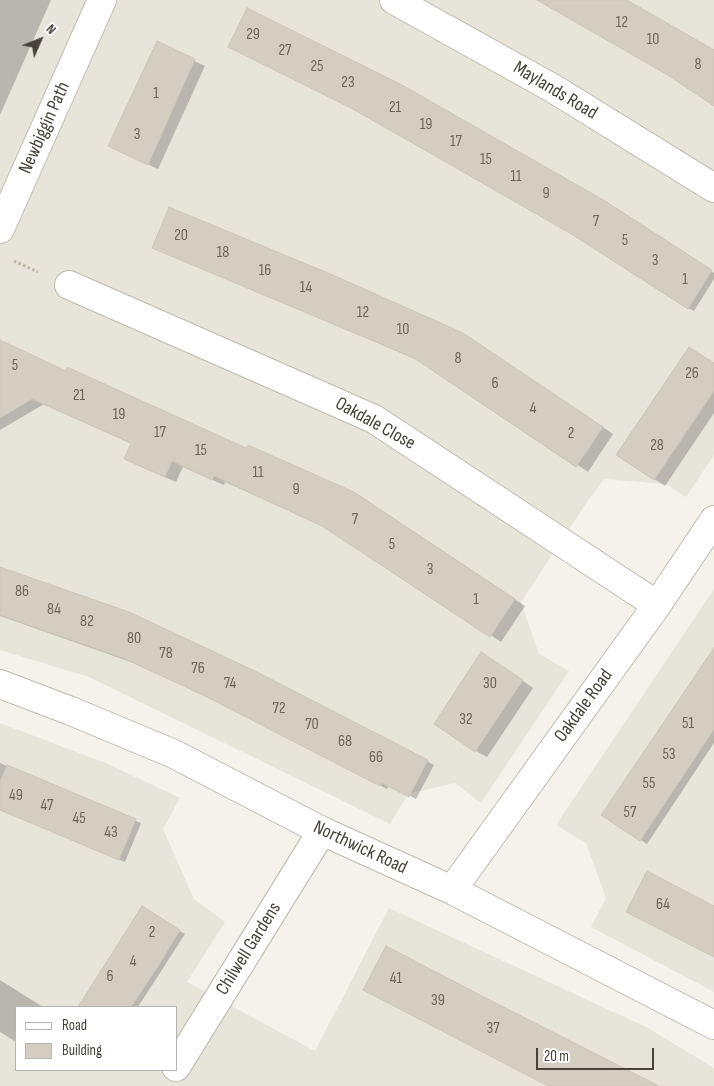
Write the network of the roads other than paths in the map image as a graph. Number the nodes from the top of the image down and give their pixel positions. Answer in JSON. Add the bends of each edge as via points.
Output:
{"nodes":[{"id":1,"x":102,"y":0,"type":"edge"},
{"id":2,"x":394,"y":0,"type":"edge"},
{"id":3,"x":714,"y":188,"type":"edge"},
{"id":4,"x":0,"y":228,"type":"edge"},
{"id":5,"x":70,"y":286,"type":"road end"},
{"id":6,"x":714,"y":520,"type":"edge"},
{"id":7,"x":657,"y":605,"type":"junction"},
{"id":8,"x":0,"y":684,"type":"edge"},
{"id":9,"x":322,"y":831,"type":"junction"},
{"id":10,"x":452,"y":890,"type":"junction"},
{"id":11,"x":714,"y":1025,"type":"edge"},
{"id":12,"x":178,"y":1063,"type":"edge"},
{"id":13,"x":173,"y":1071,"type":"edge"},
{"id":14,"x":165,"y":1086,"type":"edge"}],
"edges":[{"from":1,"to":4,"type":"street","name":"Newbiggin Path"},
{"from":2,"to":3,"type":"street","name":"Maylands Road","via":[[554,89]]},
{"from":5,"to":7,"type":"street","name":"Oakdale Close","via":[[374,420]]},
{"from":6,"to":7,"type":"street","name":"Oakdale Road"},
{"from":7,"to":10,"type":"street","name":"Oakdale Road"},
{"from":8,"to":9,"type":"street","name":"Northwick Road","via":[[174,754]]},
{"from":9,"to":10,"type":"street","name":"Northwick Road"},
{"from":9,"to":12,"type":"street","name":"Chilwell Gardens"},
{"from":10,"to":11,"type":"street","name":"Northwick Road"},
{"from":13,"to":14,"type":"street","name":"Chilwell Gardens"}]}
